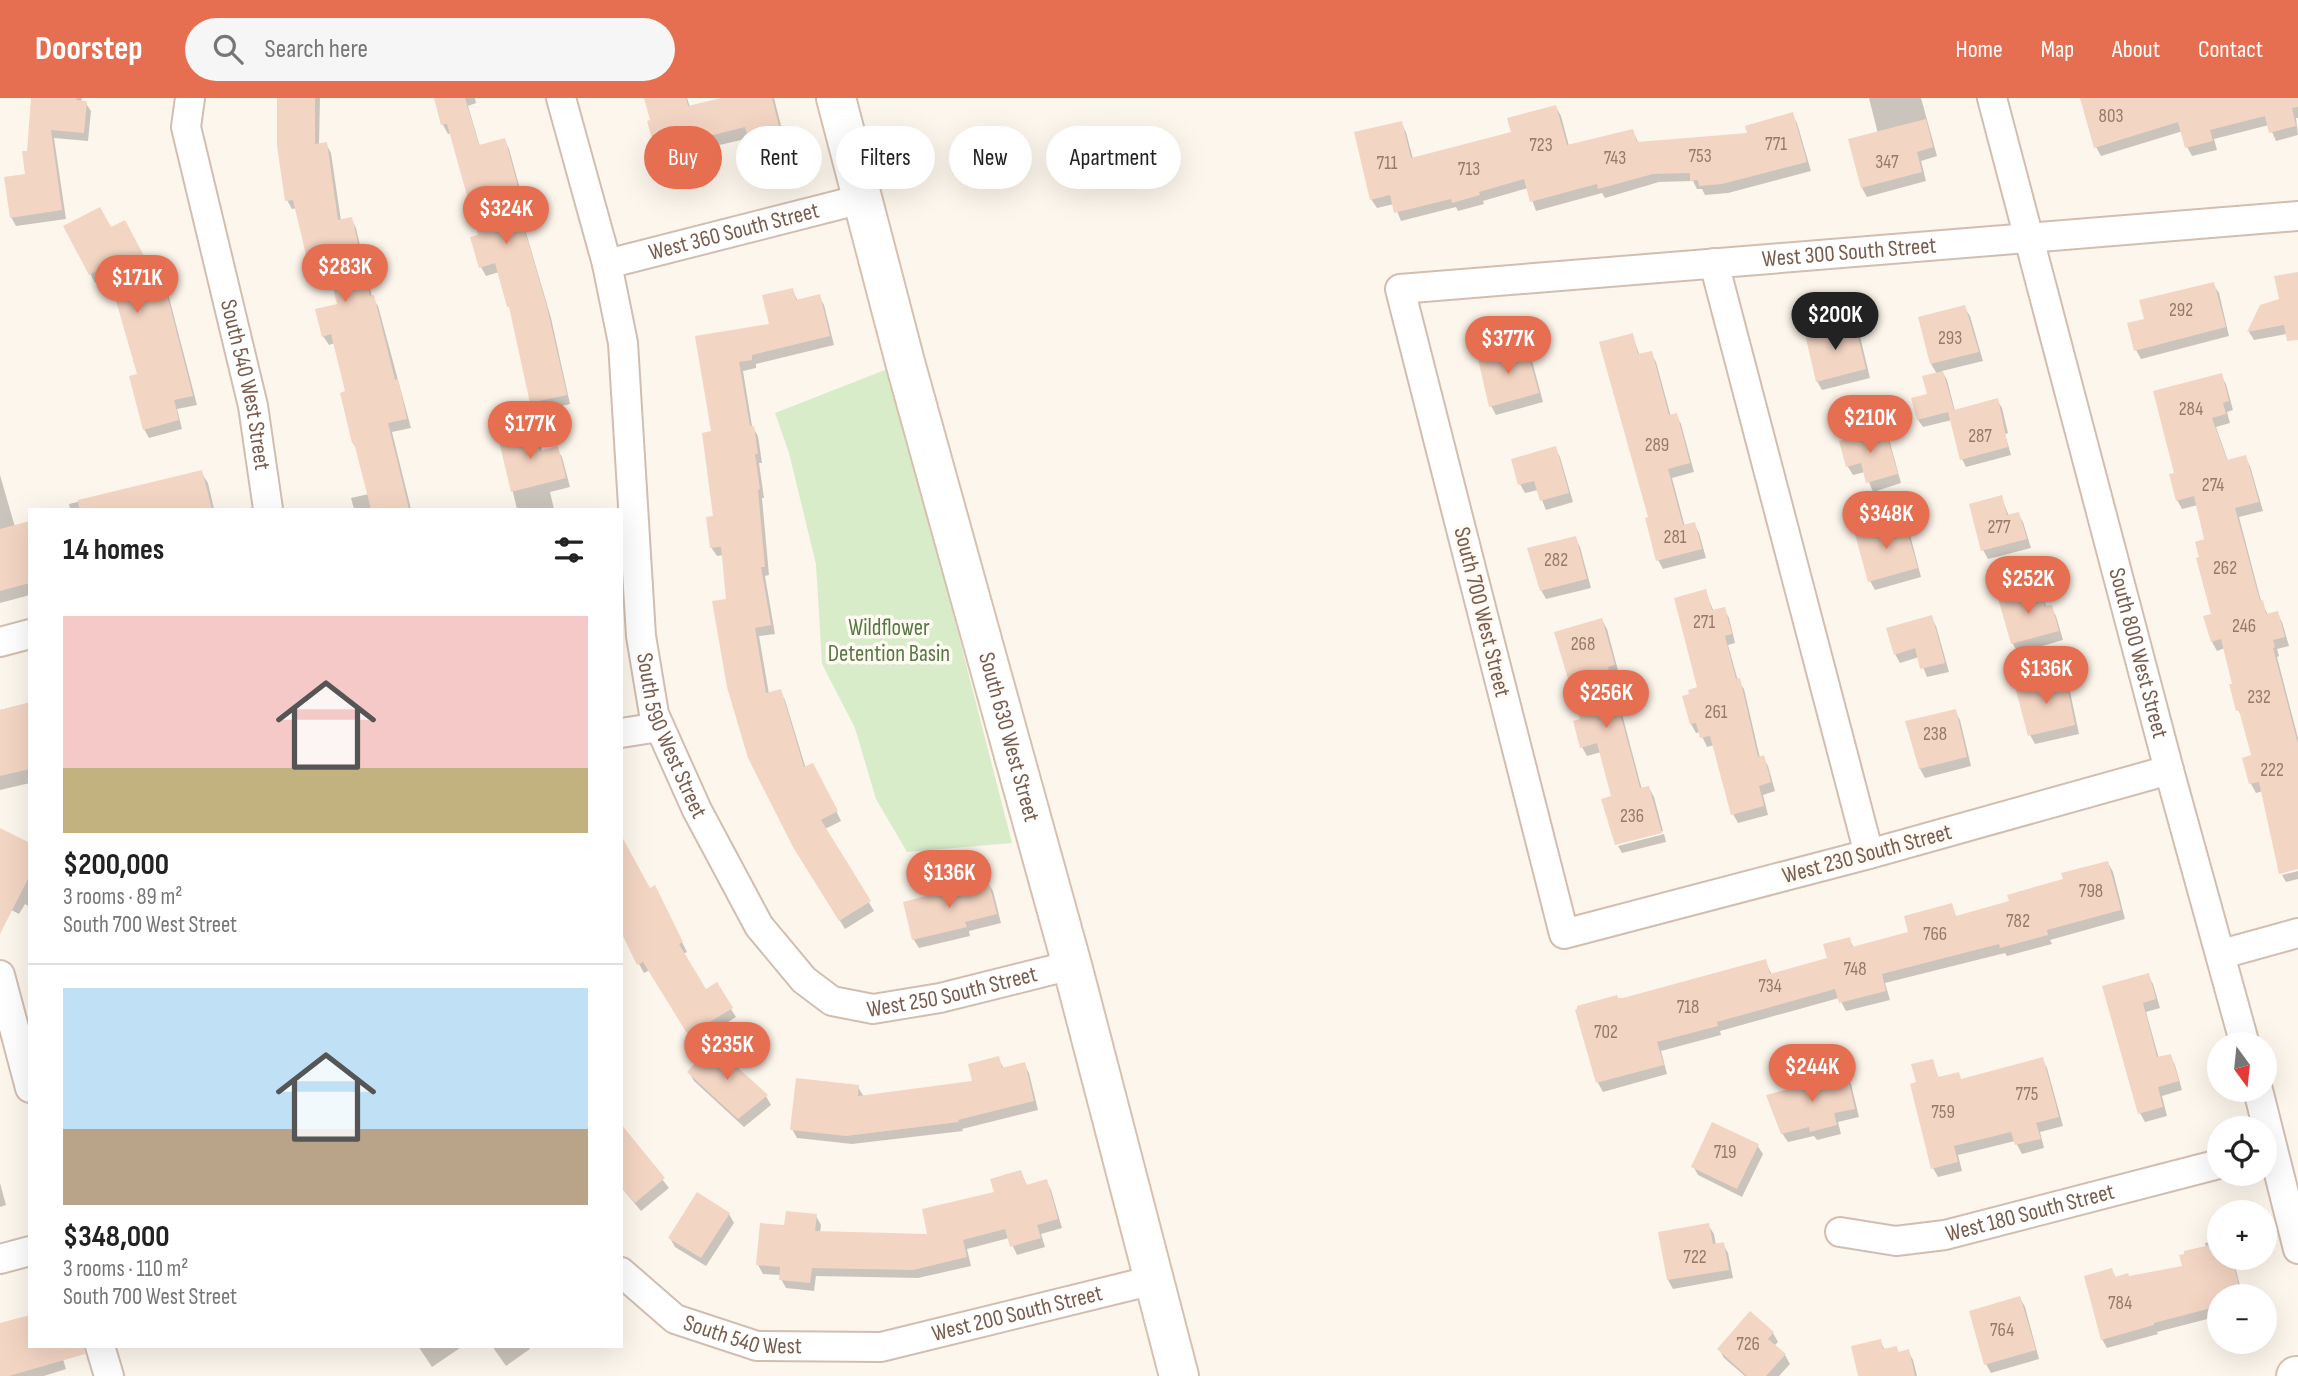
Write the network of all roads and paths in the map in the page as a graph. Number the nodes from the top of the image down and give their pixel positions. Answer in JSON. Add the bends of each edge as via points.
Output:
{"nodes":[{"id":1,"x":190,"y":98,"type":"edge"},
{"id":2,"x":561,"y":98,"type":"edge"},
{"id":3,"x":836,"y":98,"type":"edge"},
{"id":4,"x":1992,"y":98,"type":"edge"},
{"id":5,"x":862,"y":199,"type":"junction"},
{"id":6,"x":2298,"y":215,"type":"edge"},
{"id":7,"x":2029,"y":238,"type":"junction"},
{"id":8,"x":1714,"y":263,"type":"junction"},
{"id":9,"x":607,"y":264,"type":"junction"},
{"id":10,"x":1400,"y":289,"type":"joint"},
{"id":11,"x":268,"y":508,"type":"edge"},
{"id":12,"x":28,"y":635,"type":"edge"},
{"id":13,"x":0,"y":642,"type":"edge"},
{"id":14,"x":659,"y":727,"type":"junction"},
{"id":15,"x":623,"y":733,"type":"edge"},
{"id":16,"x":2169,"y":770,"type":"junction"},
{"id":17,"x":1869,"y":854,"type":"junction"},
{"id":18,"x":2298,"y":933,"type":"edge"},
{"id":19,"x":1564,"y":934,"type":"joint"},
{"id":20,"x":2221,"y":954,"type":"junction"},
{"id":21,"x":1072,"y":965,"type":"junction"},
{"id":22,"x":0,"y":975,"type":"edge"},
{"id":23,"x":832,"y":1001,"type":"joint"},
{"id":24,"x":2242,"y":1032,"type":"edge"},
{"id":25,"x":28,"y":1080,"type":"edge"},
{"id":26,"x":2207,"y":1167,"type":"edge"},
{"id":27,"x":2277,"y":1178,"type":"edge"},
{"id":28,"x":1840,"y":1232,"type":"dead end"},
{"id":29,"x":2298,"y":1249,"type":"edge"},
{"id":30,"x":28,"y":1252,"type":"edge"},
{"id":31,"x":0,"y":1259,"type":"edge"},
{"id":32,"x":623,"y":1274,"type":"edge"},
{"id":33,"x":1154,"y":1280,"type":"junction"},
{"id":34,"x":881,"y":1347,"type":"joint"},
{"id":35,"x":101,"y":1348,"type":"edge"},
{"id":36,"x":109,"y":1376,"type":"edge"},
{"id":37,"x":1179,"y":1376,"type":"edge"}],
"edges":[{"from":1,"to":11,"type":"street","name":"South 540 West Street","via":[[186,127],[253,407]]},
{"from":2,"to":9,"type":"street","name":"South 590 West Street"},
{"from":3,"to":5,"type":"street","name":"South 630 West Street"},
{"from":4,"to":7,"type":"street","name":"South 800 West Street"},
{"from":5,"to":9,"type":"street","name":"West 360 South Street"},
{"from":5,"to":21,"type":"street","name":"South 630 West Street"},
{"from":6,"to":7,"type":"street","name":"West 300 South Street"},
{"from":7,"to":8,"type":"street","name":"West 300 South Street"},
{"from":7,"to":16,"type":"street","name":"South 800 West Street"},
{"from":8,"to":10,"type":"street","name":"West 300 South Street"},
{"from":8,"to":17,"type":"street"},
{"from":9,"to":14,"type":"street","name":"South 590 West Street","via":[[623,344],[641,636]]},
{"from":10,"to":19,"type":"street","name":"South 700 West Street"},
{"from":12,"to":13,"type":"street"},
{"from":14,"to":15,"type":"street"},
{"from":14,"to":23,"type":"street","name":"South 590 West Street","via":[[759,926],[804,980]]},
{"from":16,"to":17,"type":"street","name":"West 230 South Street"},
{"from":16,"to":20,"type":"street","name":"South 800 West Street"},
{"from":17,"to":19,"type":"street","name":"West 230 South Street"},
{"from":18,"to":20,"type":"street"},
{"from":20,"to":24,"type":"street","name":"South 800 West Street"},
{"from":21,"to":23,"type":"street","name":"West 250 South Street","via":[[940,998],[873,1009]]},
{"from":21,"to":33,"type":"street","name":"South 630 West Street"},
{"from":22,"to":25,"type":"street"},
{"from":26,"to":28,"type":"street","name":"West 180 South Street","via":[[1945,1235],[1896,1241]]},
{"from":27,"to":29,"type":"street"},
{"from":30,"to":31,"type":"street"},
{"from":32,"to":34,"type":"street","name":"South 540 West","via":[[675,1319],[758,1346]]},
{"from":33,"to":34,"type":"street","name":"West 200 South Street"},
{"from":33,"to":37,"type":"street","name":"South 630 West Street"},
{"from":35,"to":36,"type":"street"}]}
